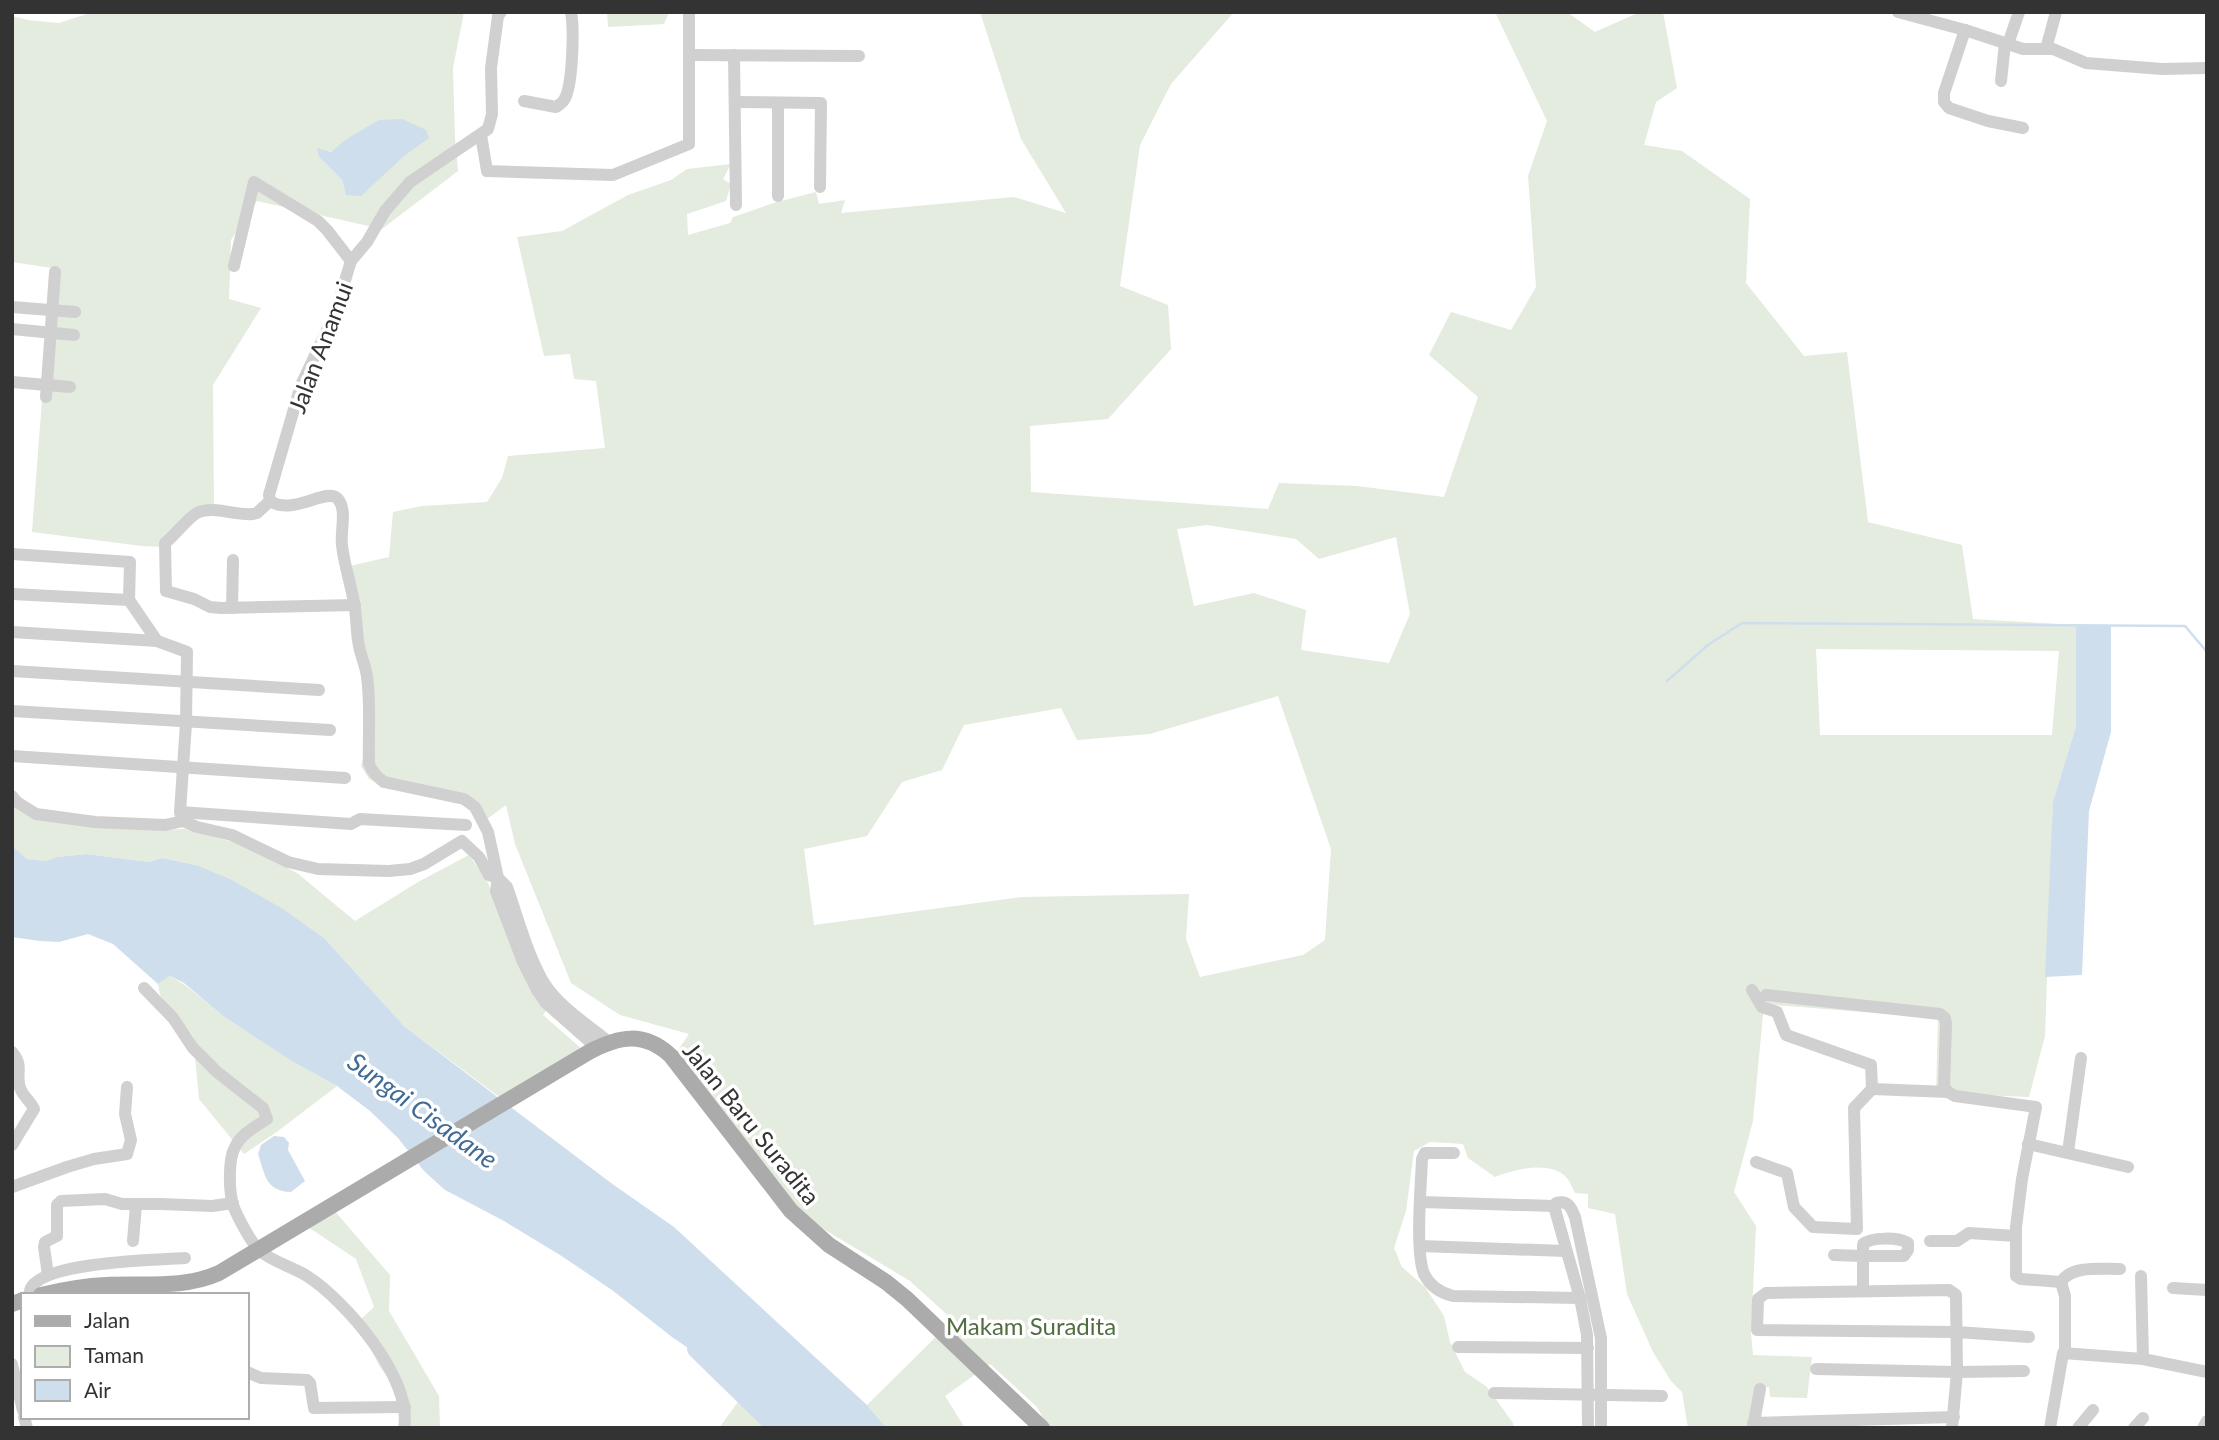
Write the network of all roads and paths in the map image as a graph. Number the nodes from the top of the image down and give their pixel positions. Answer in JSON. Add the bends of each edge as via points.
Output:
{"nodes":[{"id":1,"x":501,"y":12,"type":"edge"},
{"id":2,"x":571,"y":12,"type":"edge"},
{"id":3,"x":689,"y":12,"type":"edge"},
{"id":4,"x":2019,"y":12,"type":"edge"},
{"id":5,"x":2056,"y":12,"type":"edge"},
{"id":6,"x":1903,"y":13,"type":"edge"},
{"id":7,"x":1965,"y":30,"type":"junction"},
{"id":8,"x":2007,"y":43,"type":"junction"},
{"id":9,"x":2046,"y":49,"type":"junction"},
{"id":10,"x":689,"y":55,"type":"junction"},
{"id":11,"x":734,"y":55,"type":"junction"},
{"id":12,"x":859,"y":56,"type":"dead end"},
{"id":13,"x":2207,"y":68,"type":"edge"},
{"id":14,"x":2001,"y":81,"type":"dead end"},
{"id":15,"x":524,"y":101,"type":"dead end"},
{"id":16,"x":735,"y":102,"type":"junction"},
{"id":17,"x":778,"y":103,"type":"junction"},
{"id":18,"x":2023,"y":128,"type":"dead end"},
{"id":19,"x":481,"y":135,"type":"junction"},
{"id":20,"x":820,"y":187,"type":"dead end"},
{"id":21,"x":778,"y":196,"type":"dead end"},
{"id":22,"x":736,"y":205,"type":"dead end"},
{"id":23,"x":351,"y":261,"type":"junction"},
{"id":24,"x":234,"y":266,"type":"dead end"},
{"id":25,"x":55,"y":272,"type":"dead end"},
{"id":26,"x":12,"y":307,"type":"edge"},
{"id":27,"x":52,"y":310,"type":"junction"},
{"id":28,"x":75,"y":312,"type":"dead end"},
{"id":29,"x":12,"y":329,"type":"edge"},
{"id":30,"x":51,"y":333,"type":"junction"},
{"id":31,"x":74,"y":335,"type":"dead end"},
{"id":32,"x":12,"y":382,"type":"edge"},
{"id":33,"x":70,"y":387,"type":"dead end"},
{"id":34,"x":47,"y":391,"type":"junction"},
{"id":35,"x":270,"y":501,"type":"junction"},
{"id":36,"x":12,"y":554,"type":"edge"},
{"id":37,"x":233,"y":560,"type":"dead end"},
{"id":38,"x":12,"y":594,"type":"edge"},
{"id":39,"x":129,"y":600,"type":"junction"},
{"id":40,"x":355,"y":606,"type":"junction"},
{"id":41,"x":232,"y":608,"type":"junction"},
{"id":42,"x":12,"y":632,"type":"edge"},
{"id":43,"x":157,"y":641,"type":"junction"},
{"id":44,"x":12,"y":671,"type":"edge"},
{"id":45,"x":186,"y":682,"type":"junction"},
{"id":46,"x":318,"y":690,"type":"dead end"},
{"id":47,"x":12,"y":711,"type":"edge"},
{"id":48,"x":186,"y":723,"type":"junction"},
{"id":49,"x":330,"y":730,"type":"dead end"},
{"id":50,"x":12,"y":756,"type":"edge"},
{"id":51,"x":183,"y":767,"type":"junction"},
{"id":52,"x":345,"y":778,"type":"dead end"},
{"id":53,"x":12,"y":796,"type":"edge"},
{"id":54,"x":181,"y":817,"type":"junction"},
{"id":55,"x":467,"y":825,"type":"dead end"},
{"id":56,"x":498,"y":878,"type":"junction"},
{"id":57,"x":144,"y":988,"type":"dead end"},
{"id":58,"x":1752,"y":990,"type":"dead end"},
{"id":59,"x":1766,"y":995,"type":"dead end"},
{"id":60,"x":598,"y":1047,"type":"junction"},
{"id":61,"x":12,"y":1052,"type":"edge"},
{"id":62,"x":2081,"y":1058,"type":"dead end"},
{"id":63,"x":127,"y":1087,"type":"dead end"},
{"id":64,"x":1872,"y":1089,"type":"junction"},
{"id":65,"x":1948,"y":1093,"type":"junction"},
{"id":66,"x":2028,"y":1144,"type":"junction"},
{"id":67,"x":12,"y":1145,"type":"edge"},
{"id":68,"x":2068,"y":1152,"type":"junction"},
{"id":69,"x":1454,"y":1153,"type":"dead end"},
{"id":70,"x":1756,"y":1162,"type":"dead end"},
{"id":71,"x":2128,"y":1167,"type":"dead end"},
{"id":72,"x":12,"y":1187,"type":"edge"},
{"id":73,"x":1421,"y":1202,"type":"junction"},
{"id":74,"x":233,"y":1203,"type":"junction"},
{"id":75,"x":136,"y":1205,"type":"junction"},
{"id":76,"x":1554,"y":1206,"type":"junction"},
{"id":77,"x":2016,"y":1236,"type":"junction"},
{"id":78,"x":133,"y":1241,"type":"dead end"},
{"id":79,"x":1930,"y":1241,"type":"dead end"},
{"id":80,"x":1420,"y":1246,"type":"junction"},
{"id":81,"x":259,"y":1250,"type":"junction"},
{"id":82,"x":1566,"y":1251,"type":"junction"},
{"id":83,"x":1835,"y":1255,"type":"dead end"},
{"id":84,"x":185,"y":1258,"type":"dead end"},
{"id":85,"x":2120,"y":1269,"type":"dead end"},
{"id":86,"x":48,"y":1275,"type":"junction"},
{"id":87,"x":2141,"y":1276,"type":"dead end"},
{"id":88,"x":2061,"y":1282,"type":"junction"},
{"id":89,"x":2173,"y":1288,"type":"dead end"},
{"id":90,"x":2207,"y":1290,"type":"edge"},
{"id":91,"x":1863,"y":1292,"type":"junction"},
{"id":92,"x":30,"y":1293,"type":"edge"},
{"id":93,"x":49,"y":1293,"type":"edge"},
{"id":94,"x":1580,"y":1298,"type":"junction"},
{"id":95,"x":1957,"y":1332,"type":"junction"},
{"id":96,"x":2029,"y":1337,"type":"dead end"},
{"id":97,"x":1458,"y":1347,"type":"dead end"},
{"id":98,"x":1588,"y":1348,"type":"junction"},
{"id":99,"x":2066,"y":1353,"type":"junction"},
{"id":100,"x":2143,"y":1359,"type":"junction"},
{"id":101,"x":12,"y":1364,"type":"edge"},
{"id":102,"x":1815,"y":1369,"type":"dead end"},
{"id":103,"x":2024,"y":1371,"type":"dead end"},
{"id":104,"x":248,"y":1372,"type":"edge"},
{"id":105,"x":1957,"y":1372,"type":"junction"},
{"id":106,"x":2207,"y":1372,"type":"edge"},
{"id":107,"x":1760,"y":1389,"type":"dead end"},
{"id":108,"x":1494,"y":1393,"type":"dead end"},
{"id":109,"x":1595,"y":1395,"type":"junction"},
{"id":110,"x":1662,"y":1396,"type":"dead end"},
{"id":111,"x":21,"y":1402,"type":"edge"},
{"id":112,"x":405,"y":1407,"type":"junction"},
{"id":113,"x":2093,"y":1410,"type":"dead end"},
{"id":114,"x":2143,"y":1418,"type":"dead end"},
{"id":115,"x":2207,"y":1421,"type":"edge"},
{"id":116,"x":1953,"y":1422,"type":"edge"},
{"id":117,"x":1753,"y":1425,"type":"edge"},
{"id":118,"x":404,"y":1428,"type":"edge"},
{"id":119,"x":1042,"y":1428,"type":"edge"},
{"id":120,"x":1588,"y":1428,"type":"edge"},
{"id":121,"x":1601,"y":1428,"type":"edge"},
{"id":122,"x":2050,"y":1428,"type":"edge"},
{"id":123,"x":2078,"y":1428,"type":"edge"},
{"id":124,"x":2134,"y":1428,"type":"edge"},
{"id":125,"x":2203,"y":1428,"type":"edge"}],
"edges":[{"from":1,"to":19,"type":"street","via":[[491,68],[492,114]]},
{"from":2,"to":15,"type":"street","via":[[571,66],[564,101],[556,107]]},
{"from":3,"to":10,"type":"street"},
{"from":4,"to":8,"type":"street"},
{"from":5,"to":9,"type":"street"},
{"from":6,"to":7,"type":"street"},
{"from":7,"to":8,"type":"street"},
{"from":7,"to":18,"type":"street","via":[[1944,102],[1949,108],[1988,121]]},
{"from":8,"to":9,"type":"street","via":[[2029,50]]},
{"from":8,"to":14,"type":"street"},
{"from":9,"to":13,"type":"street","via":[[2099,66]]},
{"from":10,"to":11,"type":"street"},
{"from":10,"to":19,"type":"street","via":[[689,144],[613,176],[488,171]]},
{"from":11,"to":12,"type":"street"},
{"from":11,"to":16,"type":"street"},
{"from":16,"to":17,"type":"street"},
{"from":16,"to":22,"type":"street"},
{"from":17,"to":20,"type":"street","via":[[821,103]]},
{"from":17,"to":21,"type":"street"},
{"from":19,"to":23,"type":"street","name":"Jalan Anamui","via":[[410,182]]},
{"from":23,"to":24,"type":"street","via":[[318,222],[254,182]]},
{"from":23,"to":35,"type":"street","name":"Jalan Anamui","via":[[335,313],[301,385]]},
{"from":25,"to":27,"type":"street"},
{"from":26,"to":27,"type":"street"},
{"from":27,"to":28,"type":"street"},
{"from":27,"to":30,"type":"street"},
{"from":29,"to":30,"type":"street"},
{"from":30,"to":31,"type":"street"},
{"from":30,"to":34,"type":"street"},
{"from":32,"to":34,"type":"street"},
{"from":33,"to":34,"type":"street"},
{"from":35,"to":40,"type":"street","via":[[292,507],[331,495],[338,499]]},
{"from":35,"to":41,"type":"street","via":[[253,514],[200,511],[165,543],[167,592],[210,607]]},
{"from":36,"to":39,"type":"street","via":[[130,562]]},
{"from":37,"to":41,"type":"street"},
{"from":38,"to":39,"type":"street"},
{"from":39,"to":43,"type":"street"},
{"from":40,"to":41,"type":"street"},
{"from":40,"to":56,"type":"street","via":[[368,678],[371,770],[384,782],[464,799],[475,807],[488,832]]},
{"from":42,"to":43,"type":"street"},
{"from":43,"to":45,"type":"street","via":[[187,652]]},
{"from":44,"to":45,"type":"street"},
{"from":45,"to":46,"type":"street"},
{"from":45,"to":48,"type":"street"},
{"from":47,"to":48,"type":"street"},
{"from":48,"to":49,"type":"street"},
{"from":48,"to":51,"type":"street"},
{"from":50,"to":51,"type":"street"},
{"from":51,"to":52,"type":"street"},
{"from":51,"to":54,"type":"street"},
{"from":53,"to":54,"type":"street","via":[[36,814],[95,822],[165,825]]},
{"from":54,"to":55,"type":"street"},
{"from":54,"to":56,"type":"street","via":[[288,862],[318,869],[402,870],[424,864],[463,841],[489,875]]},
{"from":56,"to":60,"type":"street","via":[[507,887],[545,984]]},
{"from":57,"to":74,"type":"street","via":[[193,1048],[263,1108],[267,1119],[234,1147],[230,1163]]},
{"from":58,"to":64,"type":"street","via":[[1762,1007],[1777,1012],[1786,1035],[1871,1065]]},
{"from":59,"to":65,"type":"street","via":[[1940,1014],[1946,1024],[1944,1087]]},
{"from":60,"to":81,"type":"main road","name":"Jalan Baru Suradita"},
{"from":60,"to":119,"type":"main road","name":"Jalan Baru Suradita","via":[[625,1038],[642,1039],[665,1050],[791,1211],[828,1245],[907,1299]]},
{"from":61,"to":67,"type":"street","via":[[19,1060],[19,1087],[34,1109]]},
{"from":62,"to":68,"type":"street"},
{"from":63,"to":72,"type":"street","via":[[125,1114],[131,1140],[127,1154],[94,1159]]},
{"from":64,"to":65,"type":"street"},
{"from":64,"to":70,"type":"street","via":[[1854,1108],[1857,1229],[1813,1227],[1794,1207],[1787,1173]]},
{"from":65,"to":66,"type":"street","via":[[2036,1107]]},
{"from":66,"to":68,"type":"street"},
{"from":66,"to":77,"type":"street"},
{"from":68,"to":71,"type":"street"},
{"from":69,"to":73,"type":"street","via":[[1423,1156]]},
{"from":73,"to":76,"type":"street"},
{"from":73,"to":80,"type":"street"},
{"from":74,"to":75,"type":"street"},
{"from":74,"to":81,"type":"street"},
{"from":75,"to":78,"type":"street"},
{"from":75,"to":86,"type":"street","via":[[105,1199],[58,1203],[59,1231],[44,1247]]},
{"from":76,"to":82,"type":"street"},
{"from":76,"to":109,"type":"street","via":[[1566,1202],[1575,1217],[1601,1338]]},
{"from":77,"to":79,"type":"street","via":[[1969,1233],[1957,1241]]},
{"from":77,"to":88,"type":"street","via":[[2018,1279]]},
{"from":80,"to":82,"type":"street"},
{"from":80,"to":94,"type":"street","via":[[1424,1274],[1444,1294]]},
{"from":81,"to":93,"type":"main road","name":"Jalan Baru Suradita","via":[[200,1280]]},
{"from":81,"to":112,"type":"street","via":[[307,1277],[350,1312],[380,1354]]},
{"from":82,"to":94,"type":"street"},
{"from":83,"to":91,"type":"street","via":[[1863,1256]]},
{"from":84,"to":86,"type":"street","via":[[89,1266]]},
{"from":85,"to":88,"type":"street","via":[[2074,1272]]},
{"from":86,"to":92,"type":"street"},
{"from":87,"to":100,"type":"street"},
{"from":88,"to":99,"type":"street"},
{"from":89,"to":90,"type":"street"},
{"from":91,"to":95,"type":"street","via":[[1954,1291]]},
{"from":91,"to":95,"type":"street","via":[[1766,1293],[1758,1298],[1758,1330]]},
{"from":94,"to":98,"type":"street"},
{"from":95,"to":96,"type":"street"},
{"from":95,"to":105,"type":"street"},
{"from":97,"to":98,"type":"street"},
{"from":98,"to":109,"type":"street"},
{"from":99,"to":100,"type":"street"},
{"from":99,"to":122,"type":"street","via":[[2061,1355]]},
{"from":100,"to":106,"type":"street"},
{"from":101,"to":111,"type":"street"},
{"from":102,"to":105,"type":"street"},
{"from":103,"to":105,"type":"street"},
{"from":104,"to":112,"type":"street","via":[[261,1378],[307,1380],[314,1408]]},
{"from":105,"to":116,"type":"street"},
{"from":107,"to":117,"type":"street"},
{"from":108,"to":109,"type":"street"},
{"from":109,"to":110,"type":"street"},
{"from":109,"to":120,"type":"street"},
{"from":109,"to":121,"type":"street"},
{"from":112,"to":118,"type":"street"},
{"from":113,"to":123,"type":"street"},
{"from":114,"to":124,"type":"street"},
{"from":115,"to":125,"type":"street"},
{"from":116,"to":117,"type":"street"}]}
